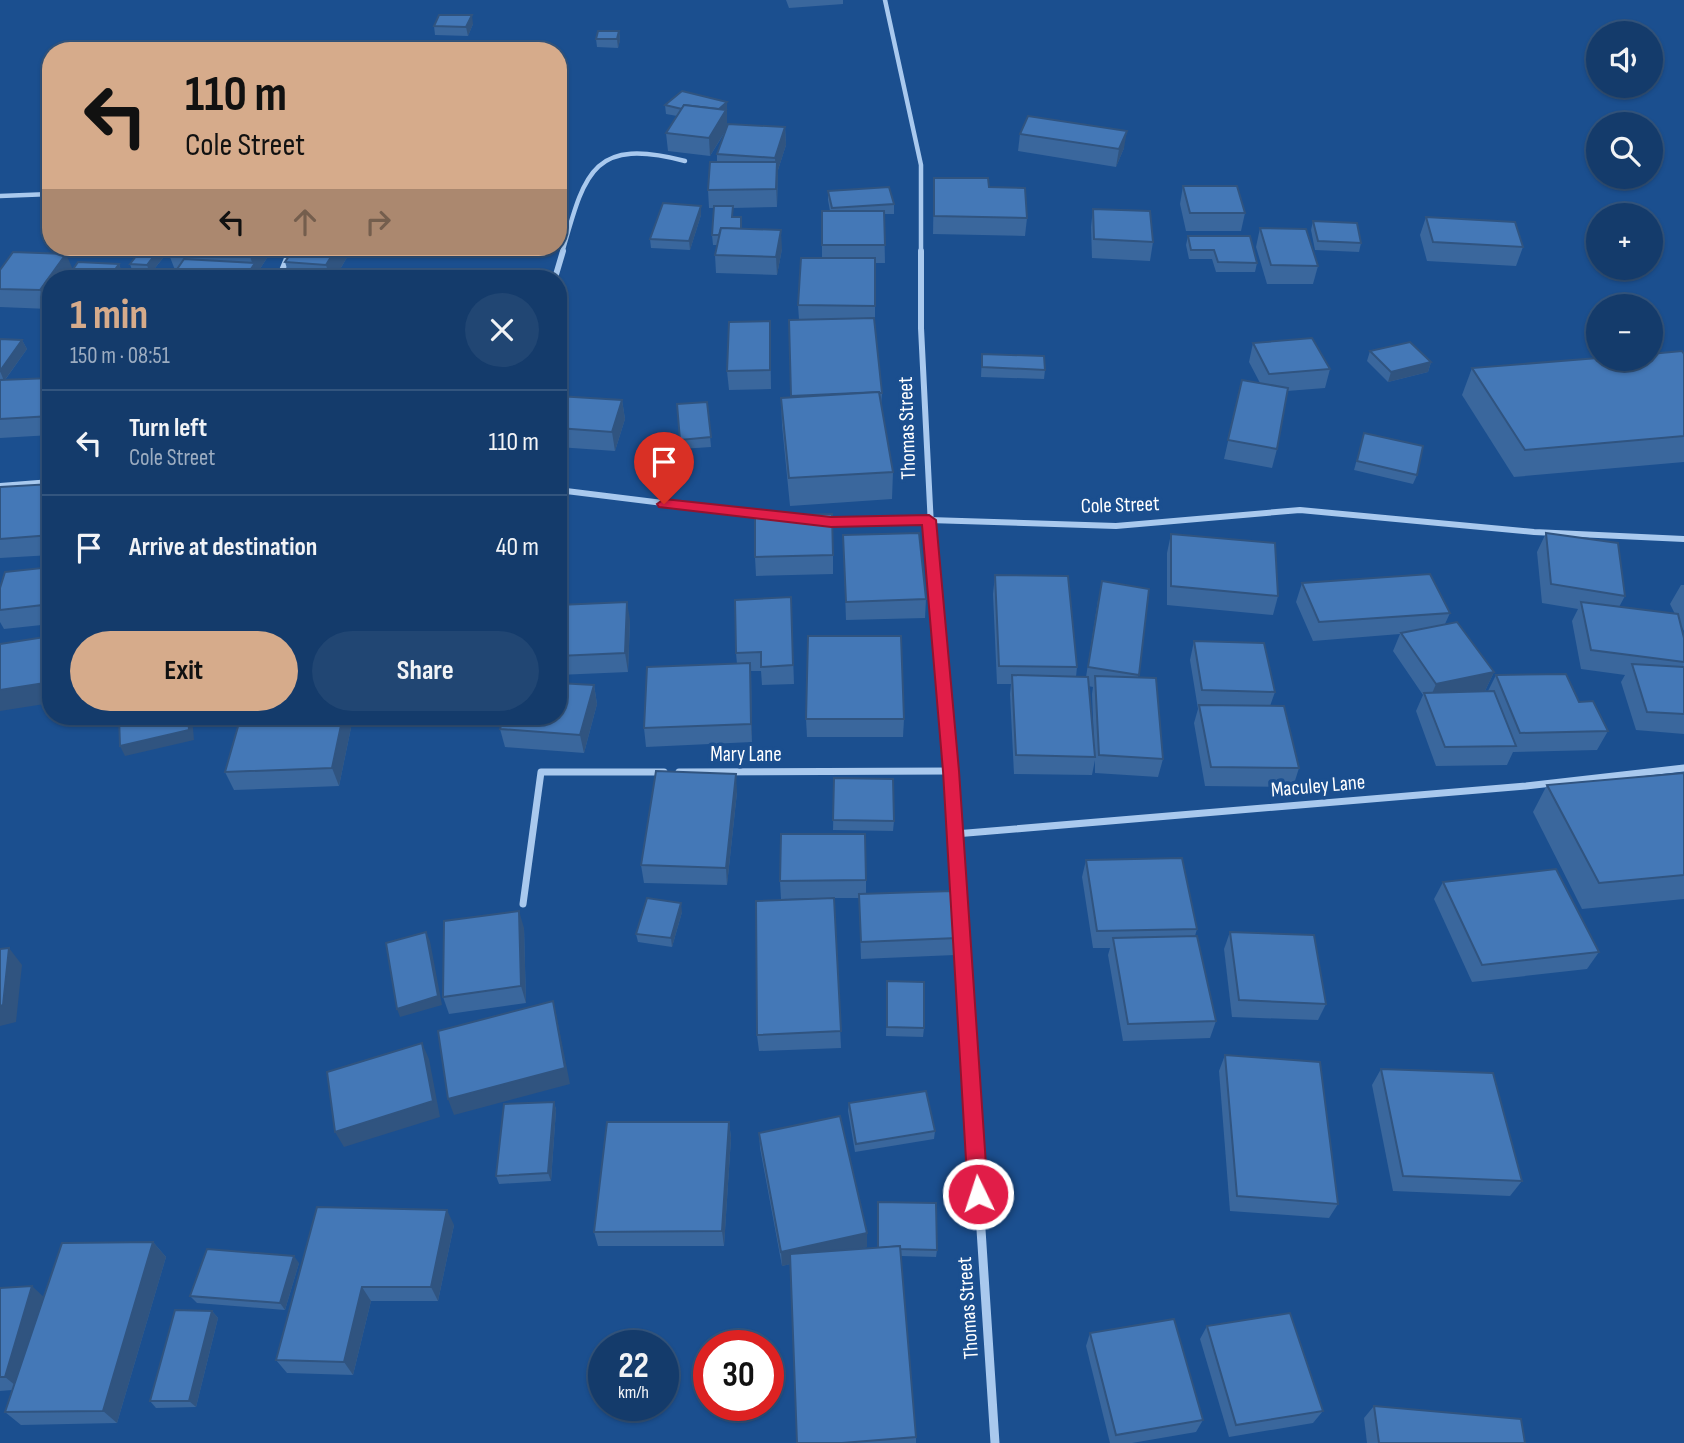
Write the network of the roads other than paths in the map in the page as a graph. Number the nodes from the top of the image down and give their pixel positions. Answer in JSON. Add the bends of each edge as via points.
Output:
{"nodes":[{"id":1,"x":885,"y":0,"type":"edge"},
{"id":2,"x":685,"y":161,"type":"edge"},
{"id":3,"x":42,"y":194,"type":"edge"},
{"id":4,"x":0,"y":196,"type":"edge"},
{"id":5,"x":567,"y":241,"type":"edge"},
{"id":6,"x":42,"y":483,"type":"edge"},
{"id":7,"x":0,"y":486,"type":"edge"},
{"id":8,"x":567,"y":492,"type":"edge"},
{"id":9,"x":781,"y":517,"type":"edge"},
{"id":10,"x":929,"y":520,"type":"junction"},
{"id":11,"x":818,"y":521,"type":"edge"},
{"id":12,"x":1684,"y":539,"type":"edge"},
{"id":13,"x":1684,"y":768,"type":"edge"},
{"id":14,"x":951,"y":771,"type":"junction"},
{"id":15,"x":955,"y":834,"type":"junction"},
{"id":16,"x":523,"y":904,"type":"dead end"},
{"id":17,"x":995,"y":1443,"type":"edge"}],
"edges":[{"from":1,"to":10,"type":"street","name":"Thomas Street","via":[[920,165]]},
{"from":2,"to":5,"type":"street","via":[[650,153],[608,156],[597,164],[583,191]]},
{"from":3,"to":4,"type":"street"},
{"from":6,"to":7,"type":"street"},
{"from":8,"to":9,"type":"street"},
{"from":10,"to":11,"type":"street","name":"Cole Street"},
{"from":10,"to":12,"type":"street","name":"Cole Street","via":[[1116,526],[1300,510],[1534,532]]},
{"from":10,"to":14,"type":"street","name":"Thomas Street"},
{"from":13,"to":15,"type":"street","name":"Maculey Lane","via":[[1525,786]]},
{"from":14,"to":15,"type":"street","name":"Thomas Street"},
{"from":14,"to":16,"type":"street","name":"Mary Lane","via":[[541,772]]},
{"from":15,"to":17,"type":"street","name":"Thomas Street"}]}
